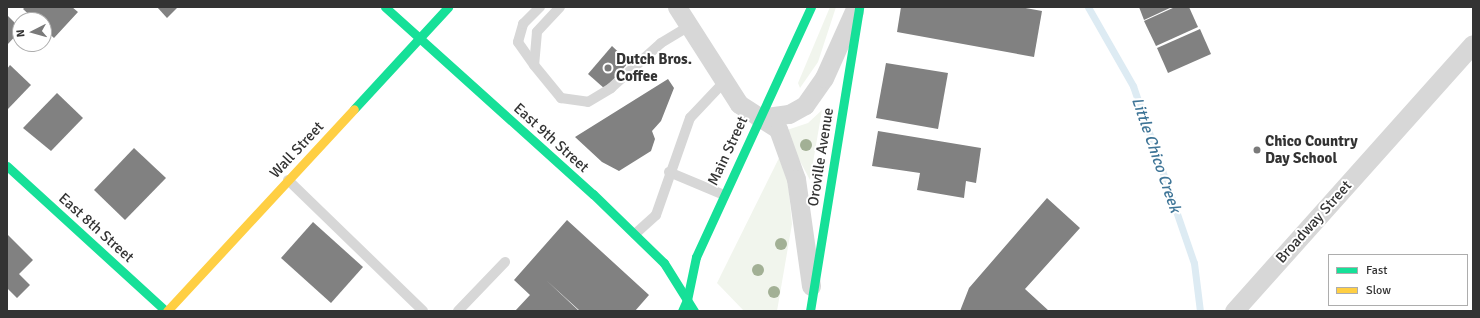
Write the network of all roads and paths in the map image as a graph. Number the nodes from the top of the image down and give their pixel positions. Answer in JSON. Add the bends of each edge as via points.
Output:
{"nodes":[{"id":1,"x":385,"y":7,"type":"edge"},
{"id":2,"x":448,"y":7,"type":"edge"},
{"id":3,"x":540,"y":7,"type":"edge"},
{"id":4,"x":560,"y":7,"type":"edge"},
{"id":5,"x":677,"y":7,"type":"edge"},
{"id":6,"x":811,"y":7,"type":"edge"},
{"id":7,"x":858,"y":7,"type":"edge"},
{"id":8,"x":689,"y":26,"type":"junction"},
{"id":9,"x":419,"y":38,"type":"junction"},
{"id":10,"x":1473,"y":44,"type":"edge"},
{"id":11,"x":534,"y":65,"type":"junction"},
{"id":12,"x":724,"y":82,"type":"junction"},
{"id":13,"x":759,"y":118,"type":"junction"},
{"id":14,"x":7,"y":166,"type":"edge"},
{"id":15,"x":669,"y":172,"type":"junction"},
{"id":16,"x":288,"y":180,"type":"junction"},
{"id":17,"x":724,"y":195,"type":"junction"},
{"id":18,"x":635,"y":234,"type":"junction"},
{"id":19,"x":505,"y":262,"type":"dead end"},
{"id":20,"x":687,"y":300,"type":"junction"},
{"id":21,"x":811,"y":305,"type":"edge"},
{"id":22,"x":167,"y":311,"type":"edge"},
{"id":23,"x":424,"y":311,"type":"edge"},
{"id":24,"x":458,"y":311,"type":"edge"},
{"id":25,"x":682,"y":311,"type":"edge"},
{"id":26,"x":694,"y":311,"type":"edge"},
{"id":27,"x":1234,"y":311,"type":"edge"}],
"edges":[{"from":1,"to":9,"type":"main road","name":"East 9th Street"},
{"from":2,"to":9,"type":"main road","name":"Wall Street"},
{"from":3,"to":11,"type":"lane","via":[[523,24],[518,42]]},
{"from":4,"to":11,"type":"lane","via":[[537,32]]},
{"from":5,"to":8,"type":"street"},
{"from":6,"to":13,"type":"main road","name":"Main Street"},
{"from":7,"to":13,"type":"street","via":[[824,78],[805,104],[789,114]]},
{"from":7,"to":21,"type":"main road","name":"Oroville Avenue"},
{"from":8,"to":11,"type":"lane","via":[[661,43],[611,88],[588,102],[561,98]]},
{"from":8,"to":12,"type":"street"},
{"from":9,"to":16,"type":"main road","name":"Wall Street"},
{"from":9,"to":18,"type":"main road","name":"East 9th Street"},
{"from":10,"to":27,"type":"street","name":"Broadway Street"},
{"from":12,"to":13,"type":"street","via":[[739,104]]},
{"from":12,"to":15,"type":"lane","via":[[690,118]]},
{"from":13,"to":17,"type":"main road","name":"Main Street"},
{"from":13,"to":21,"type":"street","via":[[778,129],[793,168]]},
{"from":14,"to":22,"type":"main road","name":"East 8th Street"},
{"from":15,"to":17,"type":"lane"},
{"from":15,"to":18,"type":"lane","via":[[656,215]]},
{"from":16,"to":22,"type":"main road","name":"Wall Street"},
{"from":16,"to":23,"type":"lane"},
{"from":17,"to":20,"type":"main road","name":"Main Street","via":[[696,257]]},
{"from":18,"to":20,"type":"main road","name":"East 9th Street","via":[[664,263]]},
{"from":19,"to":24,"type":"lane"},
{"from":20,"to":25,"type":"main road","name":"Main Street"},
{"from":20,"to":26,"type":"main road","name":"East 9th Street"}]}
